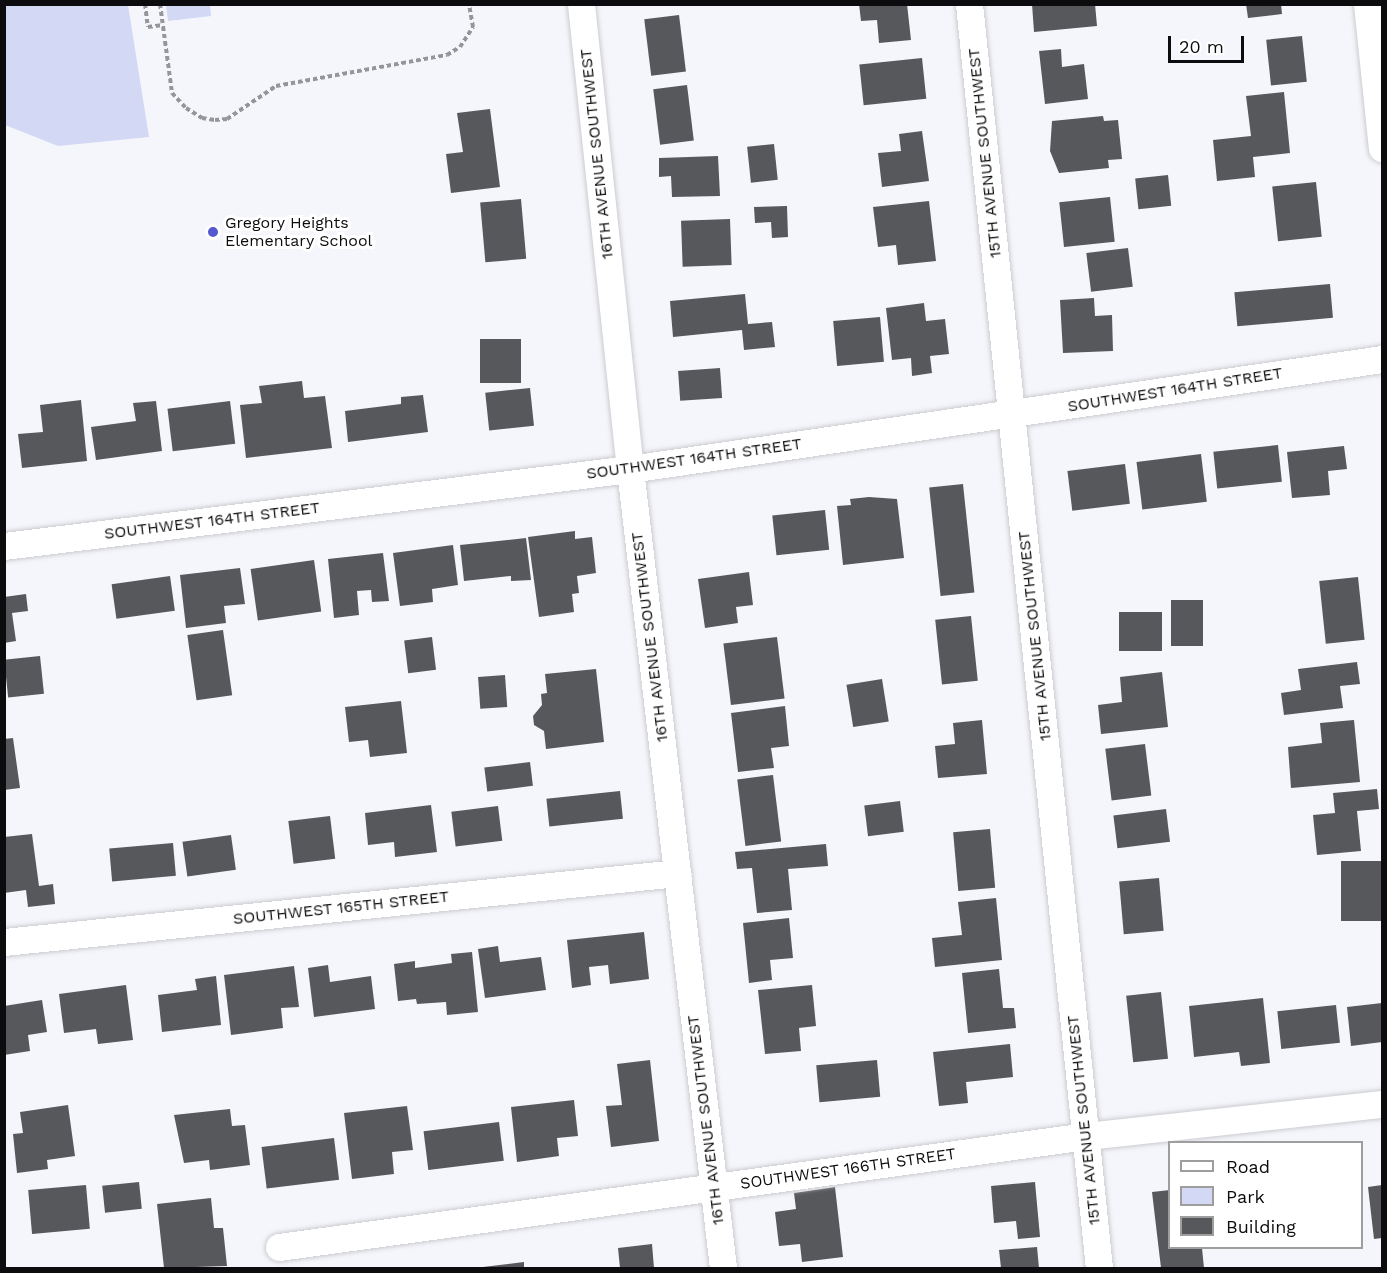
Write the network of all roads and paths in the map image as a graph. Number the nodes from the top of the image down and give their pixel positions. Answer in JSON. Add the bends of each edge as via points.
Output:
{"nodes":[{"id":1,"x":146,"y":4,"type":"edge"},
{"id":2,"x":160,"y":4,"type":"edge"},
{"id":3,"x":469,"y":4,"type":"edge"},
{"id":4,"x":581,"y":4,"type":"edge"},
{"id":5,"x":969,"y":4,"type":"edge"},
{"id":6,"x":1367,"y":4,"type":"edge"},
{"id":7,"x":163,"y":25,"type":"junction"},
{"id":8,"x":1383,"y":148,"type":"edge"},
{"id":9,"x":1383,"y":359,"type":"edge"},
{"id":10,"x":1012,"y":415,"type":"junction"},
{"id":11,"x":630,"y":469,"type":"junction"},
{"id":12,"x":4,"y":546,"type":"edge"},
{"id":13,"x":677,"y":873,"type":"junction"},
{"id":14,"x":4,"y":942,"type":"edge"},
{"id":15,"x":1383,"y":1104,"type":"edge"},
{"id":16,"x":1086,"y":1136,"type":"junction"},
{"id":17,"x":713,"y":1188,"type":"junction"},
{"id":18,"x":279,"y":1247,"type":"dead end"},
{"id":19,"x":723,"y":1269,"type":"edge"},
{"id":20,"x":1099,"y":1269,"type":"edge"}],
"edges":[{"from":1,"to":7,"type":"path","via":[[148,27]]},
{"from":2,"to":7,"type":"path"},
{"from":3,"to":7,"type":"path","via":[[472,27],[460,46],[447,55],[276,86],[227,119],[215,120],[201,118],[172,93]]},
{"from":4,"to":11,"type":"street","name":"16TH AVENUE SOUTHWEST"},
{"from":5,"to":10,"type":"street","name":"15TH AVENUE SOUTHWEST"},
{"from":6,"to":8,"type":"street"},
{"from":9,"to":10,"type":"street","name":"SOUTHWEST 164TH STREET"},
{"from":10,"to":11,"type":"street","name":"SOUTHWEST 164TH STREET"},
{"from":10,"to":16,"type":"street","name":"15TH AVENUE SOUTHWEST"},
{"from":11,"to":12,"type":"street","name":"SOUTHWEST 164TH STREET"},
{"from":11,"to":13,"type":"street","name":"16TH AVENUE SOUTHWEST"},
{"from":13,"to":14,"type":"street","name":"SOUTHWEST 165TH STREET"},
{"from":13,"to":17,"type":"street","name":"16TH AVENUE SOUTHWEST"},
{"from":15,"to":16,"type":"street","name":"SOUTHWEST 166TH STREET"},
{"from":16,"to":17,"type":"street","name":"SOUTHWEST 166TH STREET"},
{"from":16,"to":20,"type":"street","name":"15TH AVENUE SOUTHWEST"},
{"from":17,"to":18,"type":"street","name":"SOUTHWEST 166TH STREET"},
{"from":17,"to":19,"type":"street","name":"16TH AVENUE SOUTHWEST"}]}
